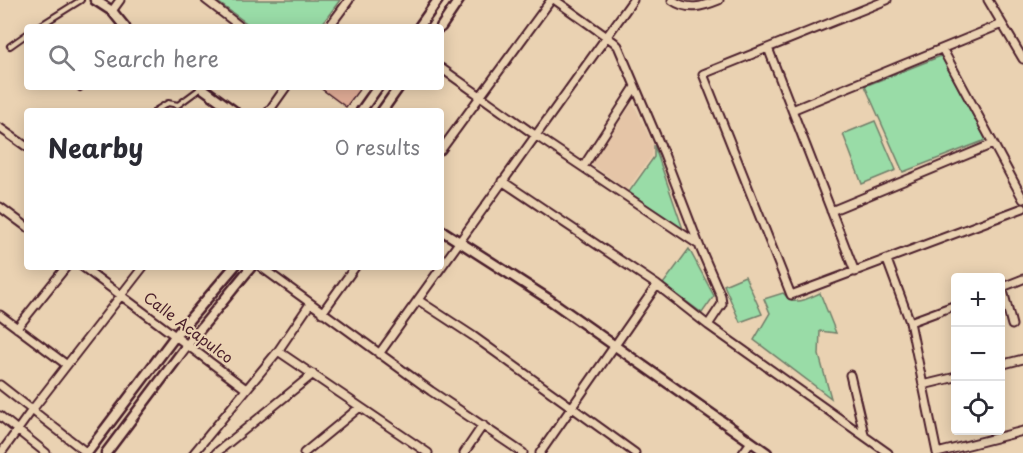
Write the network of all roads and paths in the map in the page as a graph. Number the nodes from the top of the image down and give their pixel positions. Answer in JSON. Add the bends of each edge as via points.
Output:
{"nodes":[{"id":1,"x":81,"y":0,"type":"edge"},
{"id":2,"x":94,"y":0,"type":"edge"},
{"id":3,"x":120,"y":0,"type":"edge"},
{"id":4,"x":206,"y":0,"type":"edge"},
{"id":5,"x":349,"y":0,"type":"edge"},
{"id":6,"x":438,"y":0,"type":"edge"},
{"id":7,"x":553,"y":0,"type":"edge"},
{"id":8,"x":633,"y":0,"type":"edge"},
{"id":9,"x":672,"y":0,"type":"edge"},
{"id":10,"x":719,"y":0,"type":"edge"},
{"id":11,"x":887,"y":0,"type":"edge"},
{"id":12,"x":988,"y":0,"type":"edge"},
{"id":13,"x":455,"y":2,"type":"edge"},
{"id":14,"x":112,"y":11,"type":"junction"},
{"id":15,"x":43,"y":24,"type":"edge"},
{"id":16,"x":123,"y":24,"type":"edge"},
{"id":17,"x":237,"y":24,"type":"edge"},
{"id":18,"x":331,"y":24,"type":"edge"},
{"id":19,"x":421,"y":24,"type":"edge"},
{"id":20,"x":443,"y":24,"type":"edge"},
{"id":21,"x":1002,"y":24,"type":"junction"},
{"id":22,"x":24,"y":36,"type":"edge"},
{"id":23,"x":607,"y":36,"type":"junction"},
{"id":24,"x":10,"y":46,"type":"dead end"},
{"id":25,"x":768,"y":48,"type":"junction"},
{"id":26,"x":943,"y":50,"type":"junction"},
{"id":27,"x":1023,"y":59,"type":"edge"},
{"id":28,"x":444,"y":70,"type":"edge"},
{"id":29,"x":635,"y":87,"type":"junction"},
{"id":30,"x":197,"y":90,"type":"edge"},
{"id":31,"x":205,"y":90,"type":"edge"},
{"id":32,"x":284,"y":90,"type":"edge"},
{"id":33,"x":376,"y":90,"type":"edge"},
{"id":34,"x":397,"y":90,"type":"edge"},
{"id":35,"x":481,"y":96,"type":"junction"},
{"id":36,"x":178,"y":105,"type":"junction"},
{"id":37,"x":160,"y":108,"type":"edge"},
{"id":38,"x":180,"y":108,"type":"edge"},
{"id":39,"x":230,"y":108,"type":"edge"},
{"id":40,"x":271,"y":108,"type":"edge"},
{"id":41,"x":363,"y":108,"type":"edge"},
{"id":42,"x":384,"y":108,"type":"edge"},
{"id":43,"x":792,"y":110,"type":"junction"},
{"id":44,"x":2,"y":132,"type":"edge"},
{"id":45,"x":535,"y":135,"type":"junction"},
{"id":46,"x":993,"y":144,"type":"junction"},
{"id":47,"x":24,"y":145,"type":"edge"},
{"id":48,"x":444,"y":146,"type":"edge"},
{"id":49,"x":583,"y":167,"type":"junction"},
{"id":50,"x":502,"y":181,"type":"junction"},
{"id":51,"x":1023,"y":200,"type":"edge"},
{"id":52,"x":0,"y":207,"type":"edge"},
{"id":53,"x":1023,"y":207,"type":"edge"},
{"id":54,"x":831,"y":211,"type":"junction"},
{"id":55,"x":24,"y":225,"type":"edge"},
{"id":56,"x":444,"y":232,"type":"edge"},
{"id":57,"x":459,"y":242,"type":"junction"},
{"id":58,"x":699,"y":245,"type":"junction"},
{"id":59,"x":887,"y":260,"type":"junction"},
{"id":60,"x":444,"y":263,"type":"edge"},
{"id":61,"x":64,"y":270,"type":"edge"},
{"id":62,"x":87,"y":270,"type":"edge"},
{"id":63,"x":141,"y":270,"type":"edge"},
{"id":64,"x":231,"y":270,"type":"edge"},
{"id":65,"x":249,"y":270,"type":"edge"},
{"id":66,"x":265,"y":270,"type":"edge"},
{"id":67,"x":353,"y":270,"type":"edge"},
{"id":68,"x":439,"y":270,"type":"edge"},
{"id":69,"x":855,"y":272,"type":"junction"},
{"id":70,"x":1023,"y":279,"type":"edge"},
{"id":71,"x":657,"y":285,"type":"junction"},
{"id":72,"x":1005,"y":286,"type":"edge"},
{"id":73,"x":122,"y":295,"type":"junction"},
{"id":74,"x":418,"y":300,"type":"junction"},
{"id":75,"x":1005,"y":301,"type":"edge"},
{"id":76,"x":310,"y":304,"type":"junction"},
{"id":77,"x":951,"y":307,"type":"edge"},
{"id":78,"x":322,"y":313,"type":"junction"},
{"id":79,"x":0,"y":315,"type":"edge"},
{"id":80,"x":910,"y":322,"type":"junction"},
{"id":81,"x":708,"y":325,"type":"junction"},
{"id":82,"x":1012,"y":325,"type":"dead end"},
{"id":83,"x":17,"y":328,"type":"junction"},
{"id":84,"x":176,"y":335,"type":"junction"},
{"id":85,"x":188,"y":344,"type":"junction"},
{"id":86,"x":616,"y":347,"type":"junction"},
{"id":87,"x":278,"y":351,"type":"junction"},
{"id":88,"x":379,"y":354,"type":"junction"},
{"id":89,"x":1023,"y":359,"type":"edge"},
{"id":90,"x":1005,"y":364,"type":"edge"},
{"id":91,"x":67,"y":365,"type":"junction"},
{"id":92,"x":313,"y":374,"type":"junction"},
{"id":93,"x":850,"y":375,"type":"dead end"},
{"id":94,"x":951,"y":378,"type":"edge"},
{"id":95,"x":0,"y":385,"type":"edge"},
{"id":96,"x":923,"y":386,"type":"junction"},
{"id":97,"x":246,"y":389,"type":"junction"},
{"id":98,"x":360,"y":407,"type":"junction"},
{"id":99,"x":572,"y":407,"type":"junction"},
{"id":100,"x":32,"y":410,"type":"junction"},
{"id":101,"x":0,"y":416,"type":"edge"},
{"id":102,"x":483,"y":424,"type":"junction"},
{"id":103,"x":18,"y":430,"type":"junction"},
{"id":104,"x":1023,"y":431,"type":"edge"},
{"id":105,"x":864,"y":434,"type":"junction"},
{"id":106,"x":751,"y":442,"type":"junction"},
{"id":107,"x":886,"y":452,"type":"edge"},
{"id":108,"x":1,"y":453,"type":"edge"},
{"id":109,"x":46,"y":453,"type":"edge"},
{"id":110,"x":87,"y":453,"type":"edge"},
{"id":111,"x":106,"y":453,"type":"edge"},
{"id":112,"x":194,"y":453,"type":"edge"},
{"id":113,"x":216,"y":453,"type":"edge"},
{"id":114,"x":304,"y":453,"type":"edge"},
{"id":115,"x":428,"y":453,"type":"edge"},
{"id":116,"x":464,"y":453,"type":"edge"},
{"id":117,"x":523,"y":453,"type":"edge"},
{"id":118,"x":540,"y":453,"type":"edge"},
{"id":119,"x":635,"y":453,"type":"edge"},
{"id":120,"x":743,"y":453,"type":"edge"},
{"id":121,"x":767,"y":453,"type":"edge"},
{"id":122,"x":937,"y":453,"type":"edge"}],
"edges":[{"from":1,"to":15,"type":"lane"},
{"from":2,"to":14,"type":"street"},
{"from":3,"to":14,"type":"street"},
{"from":4,"to":17,"type":"street"},
{"from":5,"to":18,"type":"street"},
{"from":6,"to":19,"type":"street"},
{"from":7,"to":23,"type":"street"},
{"from":7,"to":35,"type":"street"},
{"from":8,"to":23,"type":"street"},
{"from":9,"to":10,"type":"street","via":[[699,8]]},
{"from":11,"to":25,"type":"street"},
{"from":12,"to":21,"type":"street"},
{"from":13,"to":20,"type":"street"},
{"from":14,"to":16,"type":"street"},
{"from":21,"to":26,"type":"street"},
{"from":21,"to":27,"type":"street"},
{"from":22,"to":24,"type":"lane"},
{"from":23,"to":29,"type":"street","via":[[618,46]]},
{"from":23,"to":45,"type":"street"},
{"from":25,"to":43,"type":"street"},
{"from":25,"to":69,"type":"street","via":[[703,74],[792,296]]},
{"from":26,"to":43,"type":"street"},
{"from":26,"to":46,"type":"street"},
{"from":28,"to":35,"type":"street"},
{"from":29,"to":49,"type":"street"},
{"from":29,"to":58,"type":"street"},
{"from":30,"to":36,"type":"lane"},
{"from":31,"to":39,"type":"street"},
{"from":32,"to":40,"type":"street"},
{"from":33,"to":41,"type":"street"},
{"from":34,"to":42,"type":"street"},
{"from":35,"to":45,"type":"street"},
{"from":35,"to":48,"type":"street"},
{"from":36,"to":37,"type":"lane","via":[[168,103]]},
{"from":36,"to":38,"type":"lane"},
{"from":43,"to":54,"type":"street"},
{"from":44,"to":47,"type":"street"},
{"from":45,"to":49,"type":"street"},
{"from":45,"to":50,"type":"street"},
{"from":46,"to":51,"type":"street"},
{"from":46,"to":54,"type":"street"},
{"from":49,"to":58,"type":"street"},
{"from":50,"to":57,"type":"street"},
{"from":50,"to":71,"type":"street"},
{"from":52,"to":55,"type":"street"},
{"from":53,"to":59,"type":"street"},
{"from":54,"to":69,"type":"street"},
{"from":56,"to":57,"type":"street"},
{"from":57,"to":60,"type":"street"},
{"from":57,"to":86,"type":"street"},
{"from":58,"to":81,"type":"street","via":[[722,304]]},
{"from":59,"to":69,"type":"street"},
{"from":59,"to":80,"type":"street"},
{"from":61,"to":83,"type":"street"},
{"from":62,"to":73,"type":"street","name":"Calle Acapulco"},
{"from":63,"to":73,"type":"street"},
{"from":64,"to":84,"type":"street"},
{"from":65,"to":85,"type":"street"},
{"from":66,"to":76,"type":"street"},
{"from":67,"to":78,"type":"street"},
{"from":68,"to":74,"type":"street"},
{"from":70,"to":72,"type":"street"},
{"from":71,"to":81,"type":"street"},
{"from":71,"to":86,"type":"street"},
{"from":73,"to":84,"type":"street","name":"Calle Acapulco"},
{"from":73,"to":91,"type":"street"},
{"from":74,"to":88,"type":"street"},
{"from":74,"to":99,"type":"street"},
{"from":75,"to":82,"type":"street"},
{"from":76,"to":78,"type":"street"},
{"from":76,"to":87,"type":"street"},
{"from":77,"to":80,"type":"street"},
{"from":78,"to":88,"type":"street"},
{"from":79,"to":83,"type":"street"},
{"from":80,"to":96,"type":"street"},
{"from":81,"to":105,"type":"street"},
{"from":83,"to":91,"type":"street"},
{"from":84,"to":85,"type":"street","name":"Calle Acapulco"},
{"from":84,"to":110,"type":"street"},
{"from":85,"to":97,"type":"street","name":"Calle Acapulco"},
{"from":85,"to":111,"type":"street"},
{"from":86,"to":99,"type":"street"},
{"from":86,"to":106,"type":"street"},
{"from":87,"to":92,"type":"street"},
{"from":87,"to":97,"type":"street"},
{"from":88,"to":102,"type":"street"},
{"from":89,"to":90,"type":"street"},
{"from":91,"to":100,"type":"street"},
{"from":92,"to":98,"type":"street"},
{"from":92,"to":113,"type":"street"},
{"from":93,"to":105,"type":"street"},
{"from":94,"to":96,"type":"street"},
{"from":95,"to":100,"type":"street"},
{"from":96,"to":122,"type":"street"},
{"from":97,"to":112,"type":"street"},
{"from":98,"to":114,"type":"street"},
{"from":98,"to":115,"type":"street"},
{"from":99,"to":118,"type":"street"},
{"from":99,"to":119,"type":"street"},
{"from":100,"to":103,"type":"street"},
{"from":100,"to":110,"type":"street"},
{"from":101,"to":103,"type":"street"},
{"from":102,"to":116,"type":"street"},
{"from":102,"to":117,"type":"street"},
{"from":103,"to":108,"type":"street"},
{"from":103,"to":109,"type":"street"},
{"from":104,"to":122,"type":"street"},
{"from":105,"to":107,"type":"street"},
{"from":106,"to":120,"type":"street"},
{"from":106,"to":121,"type":"street"}]}
